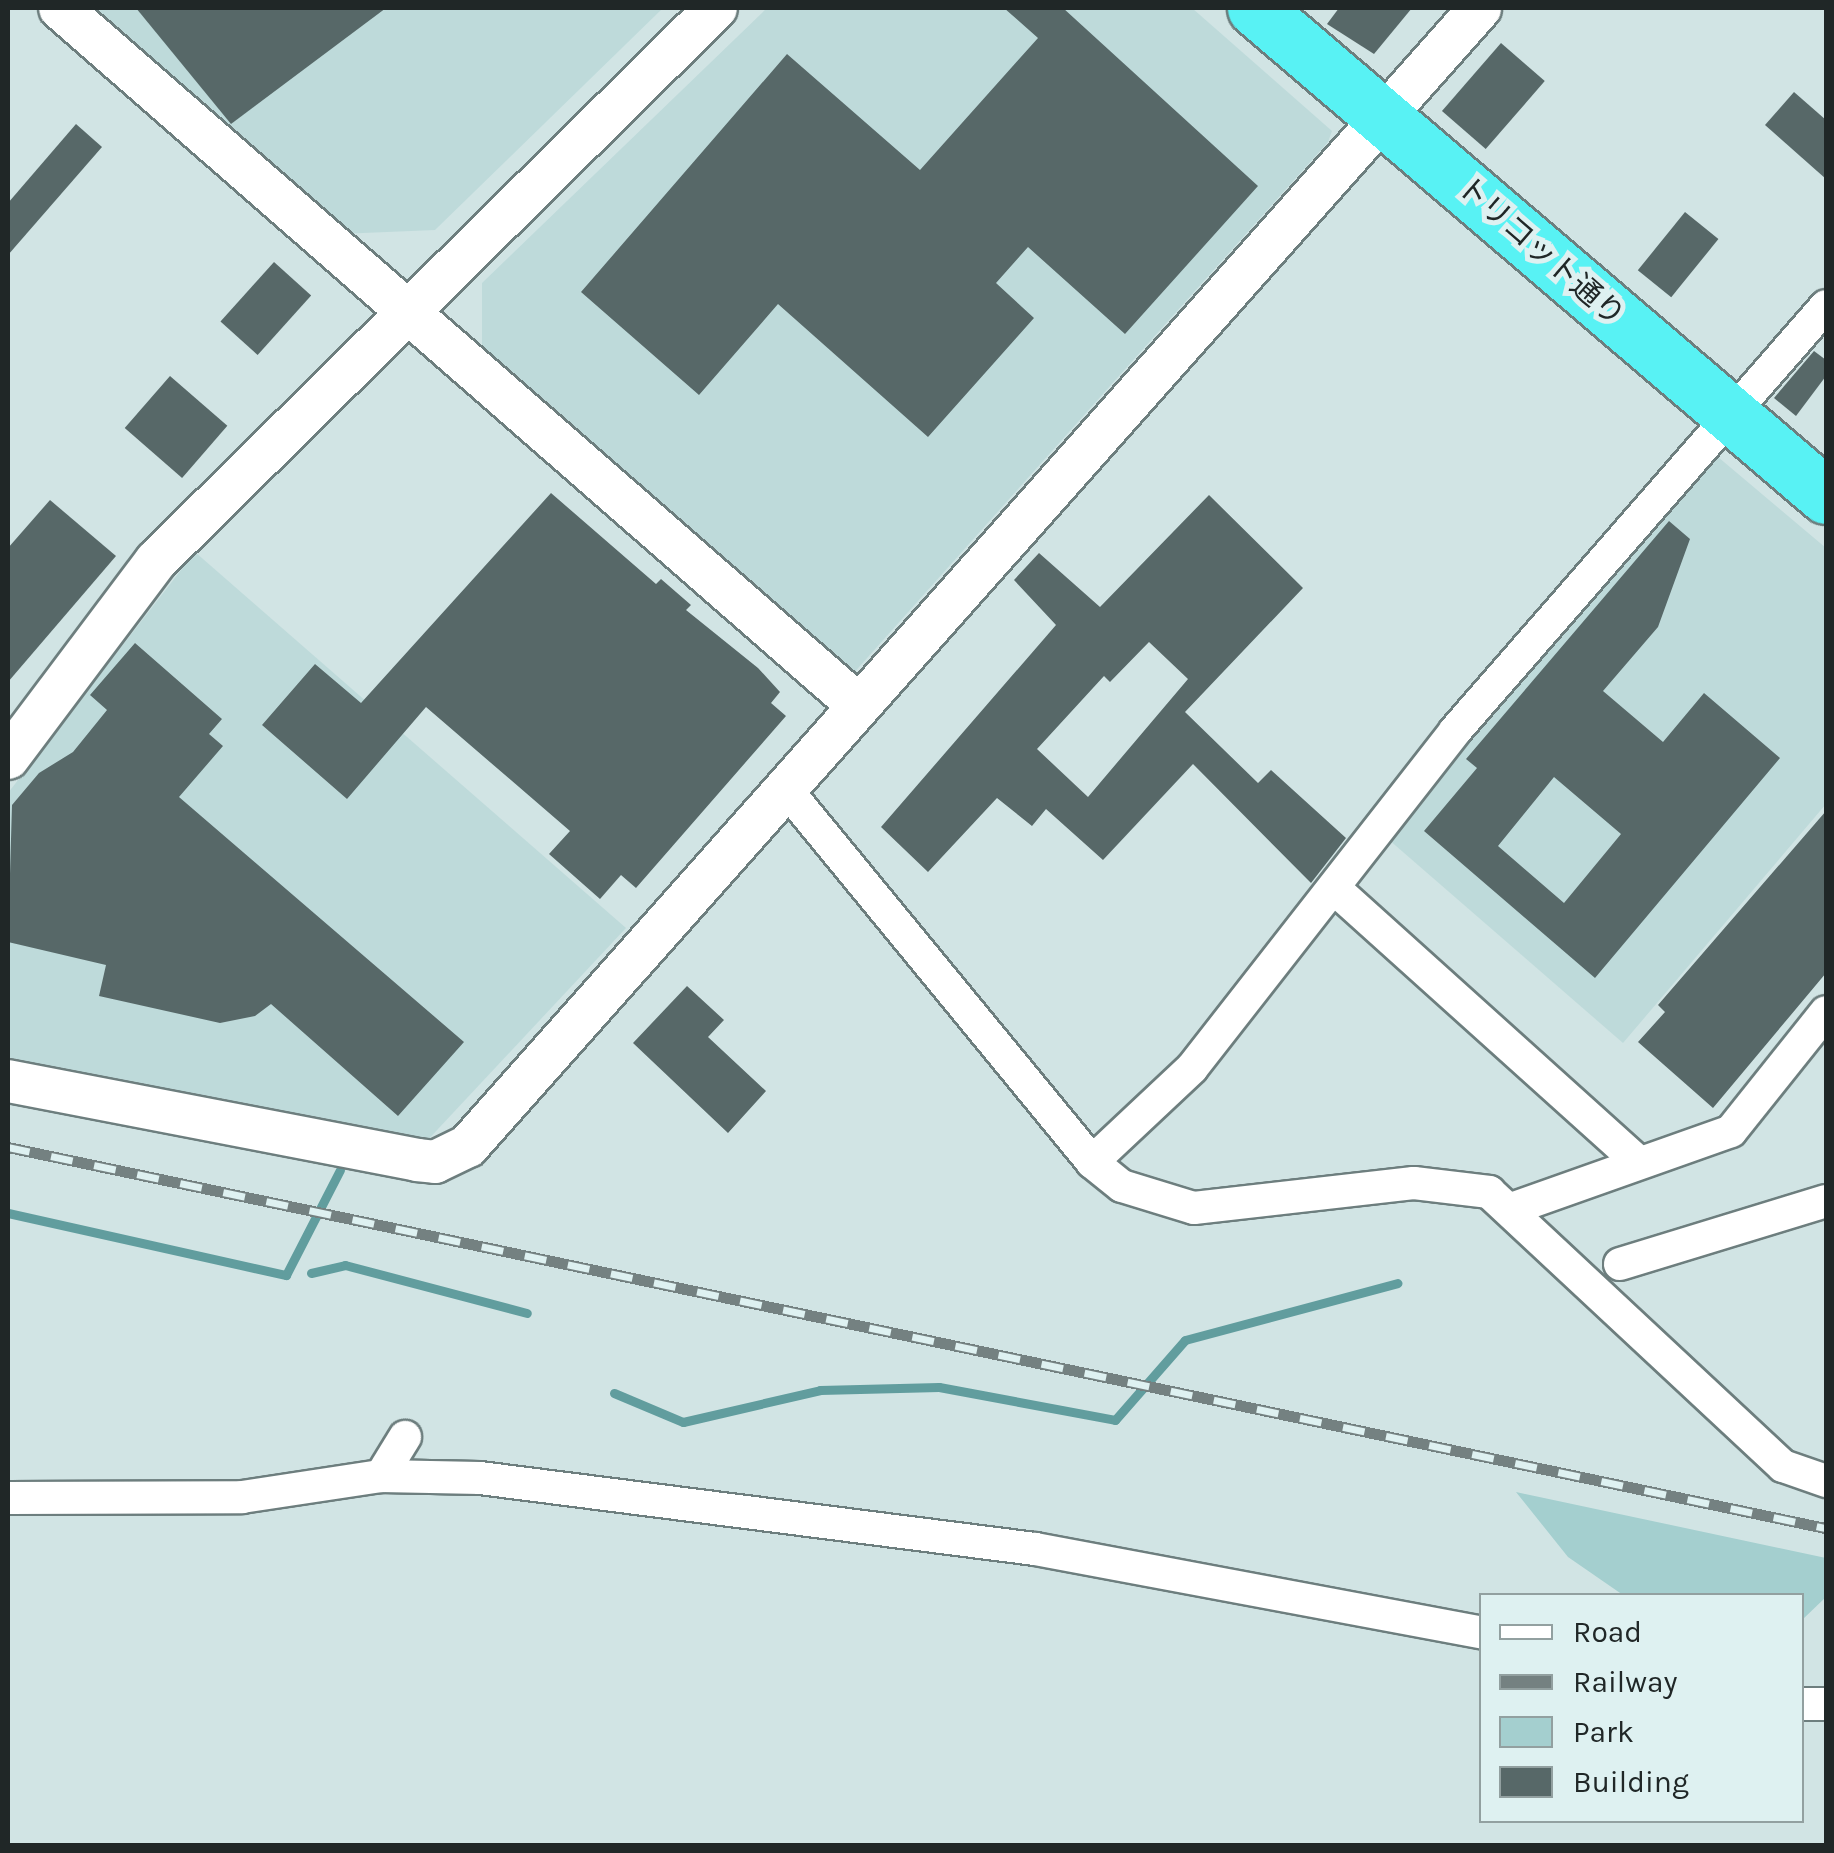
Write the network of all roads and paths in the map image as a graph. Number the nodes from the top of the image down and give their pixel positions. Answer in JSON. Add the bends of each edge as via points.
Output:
{"nodes":[{"id":1,"x":60,"y":8,"type":"edge"},
{"id":2,"x":716,"y":8,"type":"edge"},
{"id":3,"x":1255,"y":8,"type":"edge"},
{"id":4,"x":1480,"y":8,"type":"edge"},
{"id":5,"x":1385,"y":118,"type":"junction"},
{"id":6,"x":1826,"y":306,"type":"edge"},
{"id":7,"x":408,"y":313,"type":"junction"},
{"id":8,"x":1733,"y":416,"type":"junction"},
{"id":9,"x":1826,"y":496,"type":"edge"},
{"id":10,"x":858,"y":706,"type":"junction"},
{"id":11,"x":8,"y":758,"type":"edge"},
{"id":12,"x":785,"y":788,"type":"junction"},
{"id":13,"x":1335,"y":889,"type":"junction"},
{"id":14,"x":1826,"y":1012,"type":"edge"},
{"id":15,"x":8,"y":1080,"type":"edge"},
{"id":16,"x":1092,"y":1162,"type":"junction"},
{"id":17,"x":1639,"y":1162,"type":"junction"},
{"id":18,"x":1826,"y":1201,"type":"edge"},
{"id":19,"x":1514,"y":1208,"type":"junction"},
{"id":20,"x":1620,"y":1264,"type":"dead end"},
{"id":21,"x":404,"y":1437,"type":"dead end"},
{"id":22,"x":382,"y":1476,"type":"junction"},
{"id":23,"x":1826,"y":1481,"type":"edge"},
{"id":24,"x":8,"y":1498,"type":"edge"},
{"id":25,"x":1479,"y":1632,"type":"edge"}],
"edges":[{"from":1,"to":7,"type":"street"},
{"from":2,"to":7,"type":"street"},
{"from":3,"to":5,"type":"highway","name":"トリコット通り"},
{"from":4,"to":5,"type":"street"},
{"from":5,"to":8,"type":"highway","name":"トリコット通り"},
{"from":5,"to":10,"type":"street"},
{"from":6,"to":8,"type":"street"},
{"from":7,"to":10,"type":"street"},
{"from":7,"to":11,"type":"street","via":[[156,561]]},
{"from":8,"to":9,"type":"highway","name":"トリコット通り"},
{"from":8,"to":13,"type":"street","via":[[1455,731]]},
{"from":10,"to":12,"type":"street"},
{"from":12,"to":15,"type":"street","via":[[452,1156],[434,1162],[362,1152]]},
{"from":12,"to":16,"type":"street"},
{"from":13,"to":16,"type":"street","via":[[1192,1068]]},
{"from":13,"to":17,"type":"street"},
{"from":14,"to":17,"type":"street","via":[[1731,1131]]},
{"from":16,"to":19,"type":"street","via":[[1122,1186],[1194,1208],[1446,1182],[1490,1192]]},
{"from":17,"to":19,"type":"street"},
{"from":18,"to":20,"type":"street"},
{"from":19,"to":23,"type":"street","via":[[1783,1466]]},
{"from":21,"to":22,"type":"street"},
{"from":22,"to":24,"type":"street","via":[[242,1497]]},
{"from":22,"to":25,"type":"street","via":[[480,1478],[819,1518],[1035,1549]]}]}
